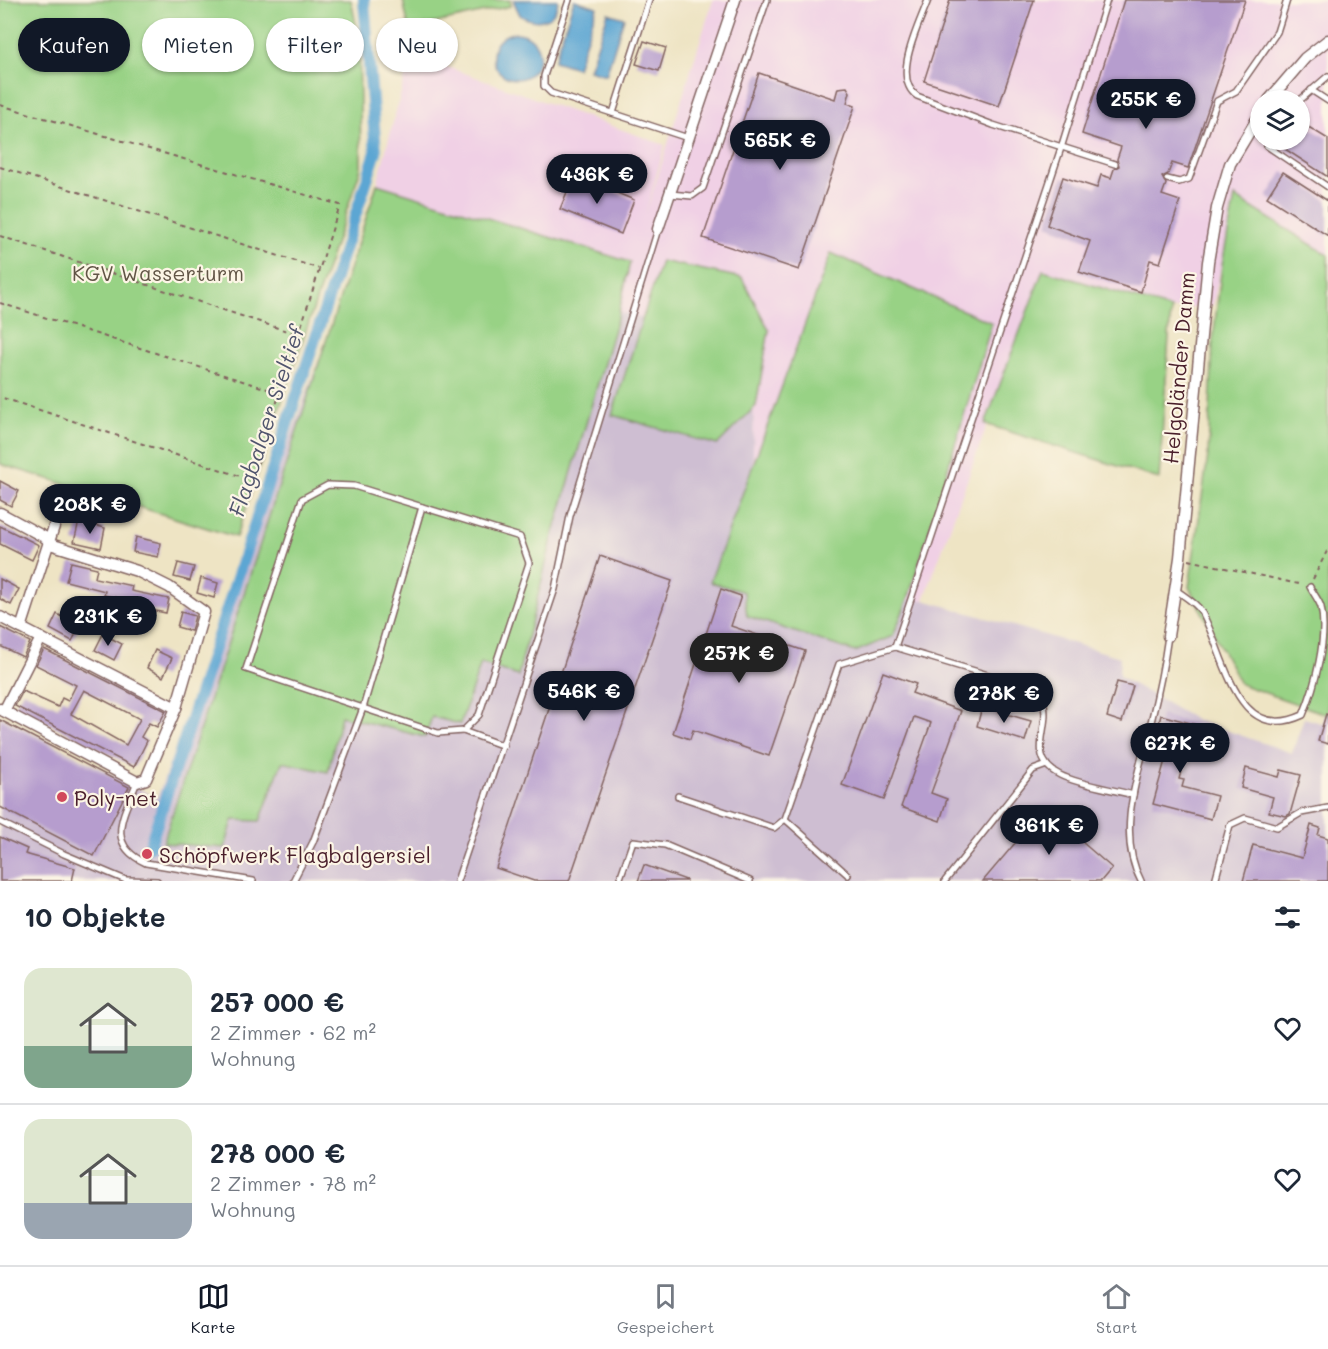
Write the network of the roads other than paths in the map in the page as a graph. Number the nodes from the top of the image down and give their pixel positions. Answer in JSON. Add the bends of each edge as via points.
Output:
{"nodes":[{"id":1,"x":569,"y":0,"type":"edge"},
{"id":2,"x":649,"y":0,"type":"edge"},
{"id":3,"x":735,"y":0,"type":"edge"},
{"id":4,"x":767,"y":0,"type":"edge"},
{"id":5,"x":928,"y":0,"type":"edge"},
{"id":6,"x":1107,"y":0,"type":"edge"},
{"id":7,"x":1287,"y":0,"type":"edge"},
{"id":8,"x":1328,"y":40,"type":"edge"},
{"id":9,"x":1328,"y":76,"type":"edge"},
{"id":10,"x":1278,"y":90,"type":"edge"},
{"id":11,"x":1311,"y":90,"type":"joint"},
{"id":12,"x":1328,"y":101,"type":"edge"},
{"id":13,"x":613,"y":113,"type":"junction"},
{"id":14,"x":1250,"y":131,"type":"edge"},
{"id":15,"x":688,"y":138,"type":"junction"},
{"id":16,"x":1061,"y":148,"type":"junction"},
{"id":17,"x":1273,"y":150,"type":"edge"},
{"id":18,"x":1115,"y":164,"type":"dead end"},
{"id":19,"x":1167,"y":179,"type":"dead end"},
{"id":20,"x":1328,"y":186,"type":"edge"},
{"id":21,"x":669,"y":194,"type":"junction"},
{"id":22,"x":658,"y":229,"type":"joint"},
{"id":23,"x":422,"y":507,"type":"junction"},
{"id":24,"x":59,"y":511,"type":"dead end"},
{"id":25,"x":0,"y":513,"type":"edge"},
{"id":26,"x":50,"y":544,"type":"junction"},
{"id":27,"x":1310,"y":586,"type":"road end"},
{"id":28,"x":1176,"y":589,"type":"junction"},
{"id":29,"x":0,"y":617,"type":"edge"},
{"id":30,"x":21,"y":628,"type":"junction"},
{"id":31,"x":1168,"y":636,"type":"joint"},
{"id":32,"x":41,"y":639,"type":"junction"},
{"id":33,"x":895,"y":647,"type":"junction"},
{"id":34,"x":176,"y":708,"type":"junction"},
{"id":35,"x":363,"y":708,"type":"junction"},
{"id":36,"x":2,"y":710,"type":"edge"},
{"id":37,"x":463,"y":731,"type":"junction"},
{"id":38,"x":504,"y":746,"type":"junction"},
{"id":39,"x":1047,"y":765,"type":"junction"},
{"id":40,"x":141,"y":780,"type":"junction"},
{"id":41,"x":1133,"y":795,"type":"junction"},
{"id":42,"x":678,"y":796,"type":"dead end"},
{"id":43,"x":1328,"y":808,"type":"edge"},
{"id":44,"x":785,"y":819,"type":"junction"},
{"id":45,"x":0,"y":822,"type":"edge"},
{"id":46,"x":848,"y":875,"type":"dead end"},
{"id":47,"x":127,"y":881,"type":"edge"},
{"id":48,"x":157,"y":881,"type":"edge"},
{"id":49,"x":254,"y":881,"type":"edge"},
{"id":50,"x":293,"y":881,"type":"edge"},
{"id":51,"x":457,"y":881,"type":"edge"},
{"id":52,"x":619,"y":881,"type":"edge"},
{"id":53,"x":750,"y":881,"type":"edge"},
{"id":54,"x":945,"y":881,"type":"edge"},
{"id":55,"x":1141,"y":881,"type":"edge"},
{"id":56,"x":1215,"y":881,"type":"edge"}],
"edges":[{"from":1,"to":13,"type":"lane","via":[[544,86],[551,93]]},
{"from":2,"to":13,"type":"lane"},
{"from":3,"to":15,"type":"street"},
{"from":4,"to":21,"type":"lane","via":[[704,188],[692,196]]},
{"from":5,"to":16,"type":"lane","via":[[906,65],[908,90]]},
{"from":6,"to":16,"type":"lane"},
{"from":7,"to":19,"type":"lane","via":[[1276,32],[1236,91],[1217,101],[1189,179]]},
{"from":8,"to":10,"type":"street","via":[[1305,58]]},
{"from":9,"to":11,"type":"lane"},
{"from":11,"to":12,"type":"lane"},
{"from":13,"to":15,"type":"lane"},
{"from":14,"to":28,"type":"street","name":"Helgoländer Damm","via":[[1230,164],[1217,208],[1208,262]]},
{"from":15,"to":21,"type":"street"},
{"from":16,"to":18,"type":"lane"},
{"from":16,"to":33,"type":"lane"},
{"from":17,"to":20,"type":"lane"},
{"from":21,"to":22,"type":"street"},
{"from":22,"to":38,"type":"lane","via":[[570,516],[555,589]]},
{"from":23,"to":35,"type":"lane"},
{"from":23,"to":35,"type":"lane","via":[[354,486],[328,485],[302,499],[246,669]]},
{"from":23,"to":37,"type":"lane","via":[[520,537],[530,563],[479,715]]},
{"from":24,"to":26,"type":"street"},
{"from":25,"to":26,"type":"street"},
{"from":26,"to":30,"type":"street"},
{"from":26,"to":34,"type":"street","via":[[137,571],[169,587],[204,612]]},
{"from":27,"to":28,"type":"lane","via":[[1321,606],[1324,632],[1313,693],[1303,715],[1288,722],[1266,721],[1246,705],[1228,681],[1200,609]]},
{"from":28,"to":31,"type":"street","name":"Helgoländer Damm"},
{"from":29,"to":30,"type":"street"},
{"from":30,"to":32,"type":"street"},
{"from":31,"to":41,"type":"lane"},
{"from":32,"to":34,"type":"street"},
{"from":32,"to":36,"type":"street"},
{"from":33,"to":39,"type":"lane","via":[[1028,687],[1041,697],[1046,712],[1040,747]]},
{"from":33,"to":44,"type":"lane","via":[[839,664]]},
{"from":34,"to":40,"type":"street"},
{"from":35,"to":37,"type":"lane","via":[[438,733]]},
{"from":35,"to":50,"type":"lane","via":[[313,842]]},
{"from":36,"to":40,"type":"street"},
{"from":37,"to":38,"type":"lane"},
{"from":38,"to":51,"type":"lane"},
{"from":39,"to":41,"type":"lane","via":[[1060,775]]},
{"from":39,"to":54,"type":"lane","via":[[1033,770]]},
{"from":40,"to":49,"type":"lane","via":[[120,828],[121,840],[130,856],[146,863]]},
{"from":41,"to":55,"type":"lane","via":[[1130,844]]},
{"from":42,"to":44,"type":"lane","via":[[774,828]]},
{"from":43,"to":56,"type":"lane","via":[[1301,813],[1277,827],[1245,818],[1230,825]]},
{"from":44,"to":46,"type":"lane"},
{"from":45,"to":47,"type":"lane"},
{"from":47,"to":48,"type":"lane"},
{"from":52,"to":53,"type":"lane","via":[[633,841],[665,845]]}]}
